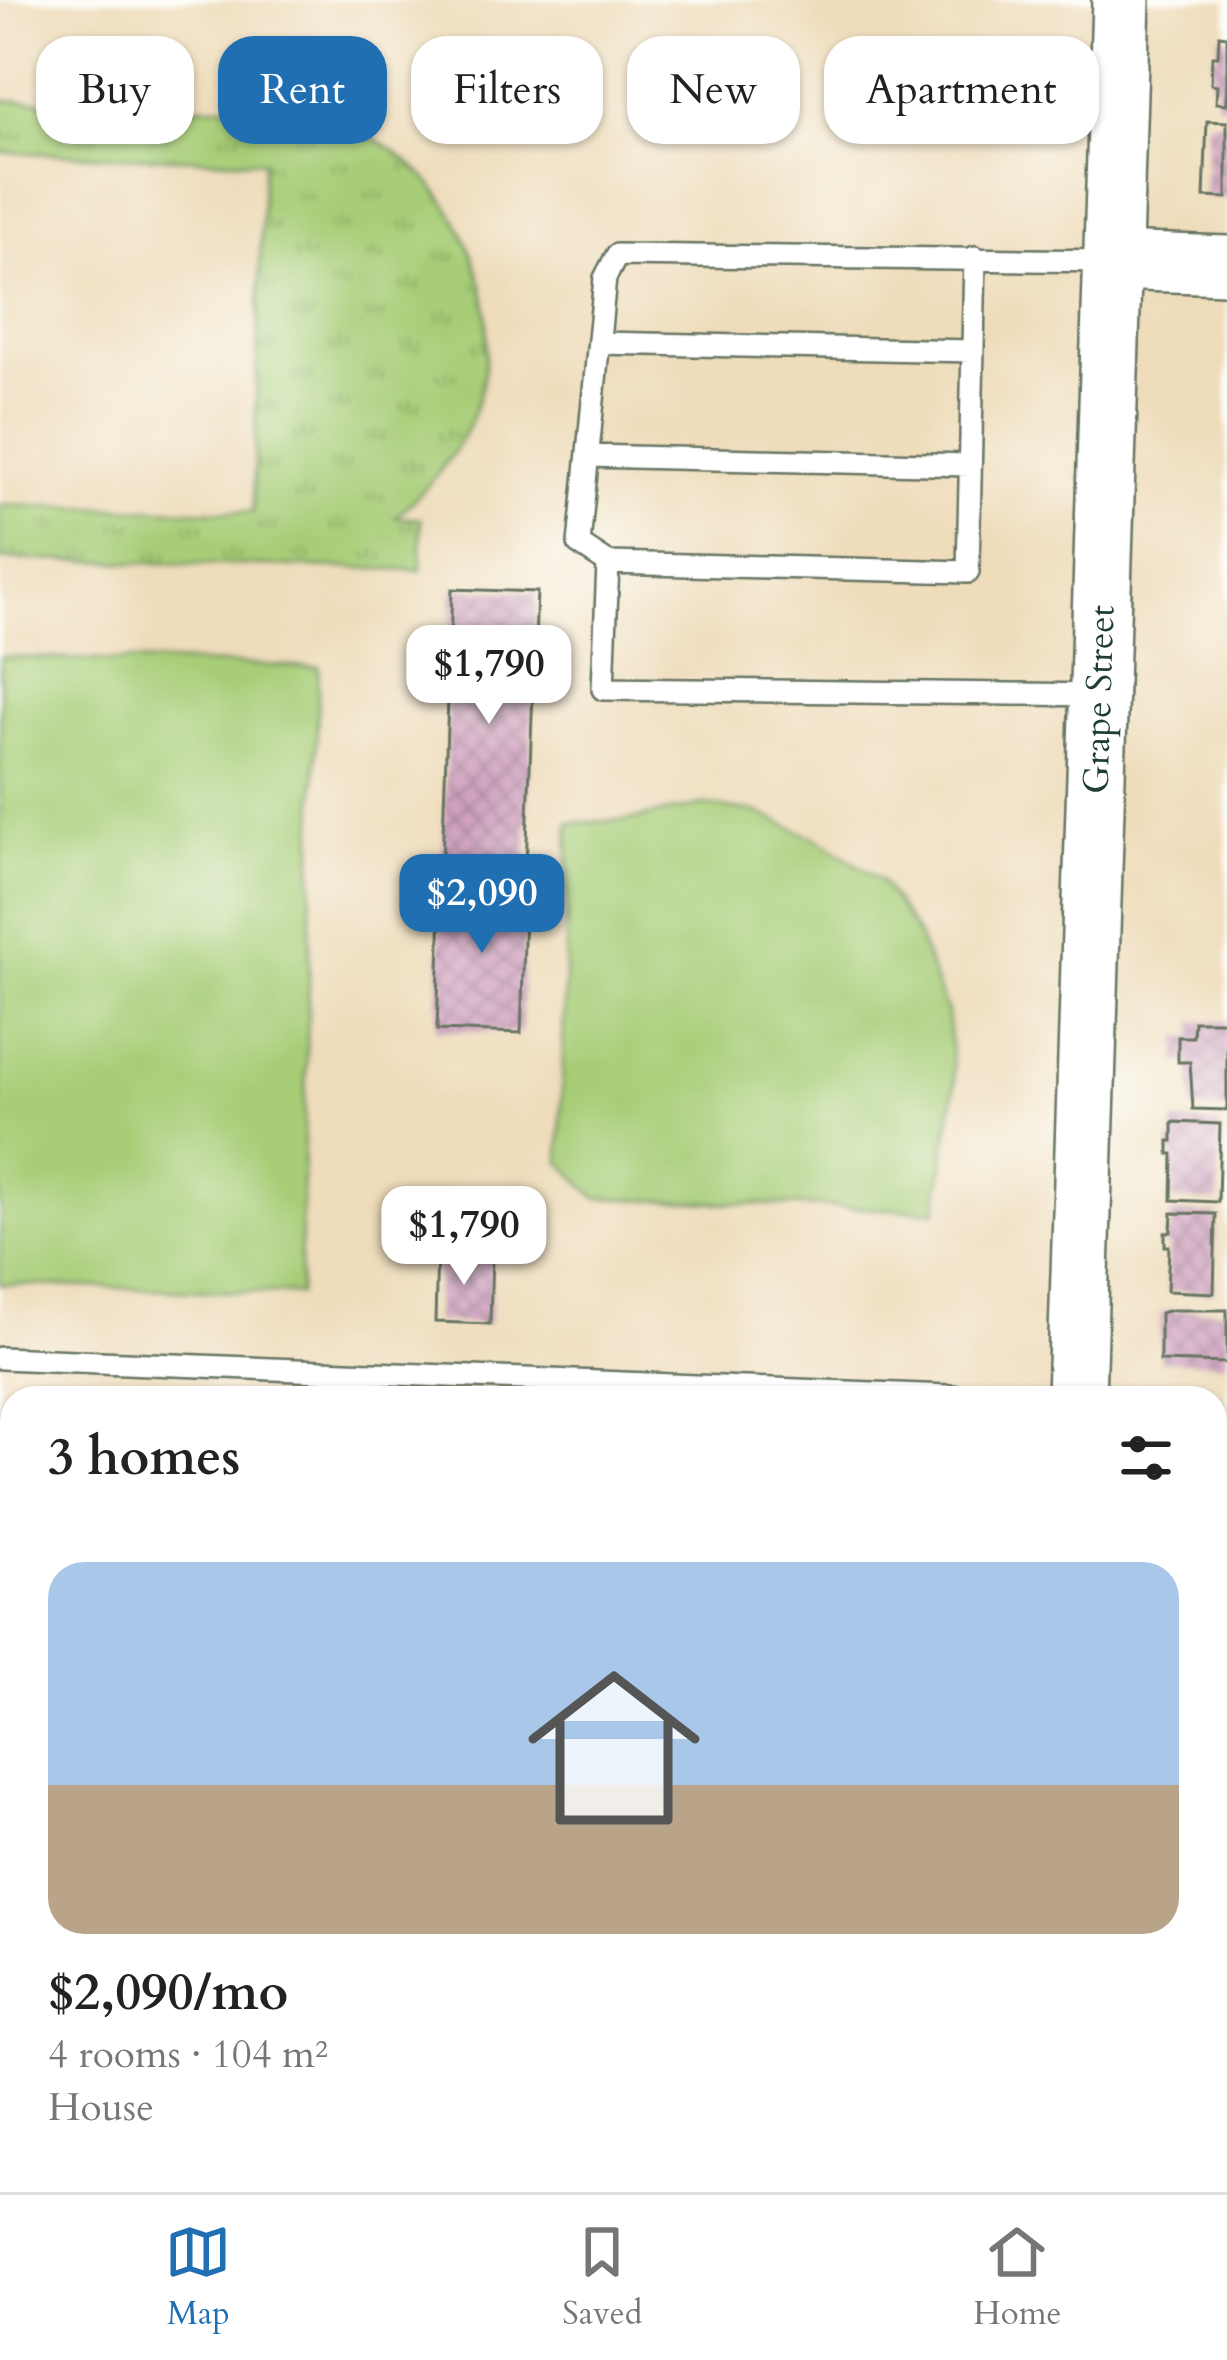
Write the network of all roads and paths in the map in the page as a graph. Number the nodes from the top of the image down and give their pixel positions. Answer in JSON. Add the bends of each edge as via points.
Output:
{"nodes":[{"id":1,"x":1121,"y":0,"type":"edge"},
{"id":2,"x":975,"y":257,"type":"junction"},
{"id":3,"x":1113,"y":261,"type":"junction"},
{"id":4,"x":1227,"y":265,"type":"edge"},
{"id":5,"x":599,"y":343,"type":"junction"},
{"id":6,"x":973,"y":351,"type":"junction"},
{"id":7,"x":587,"y":456,"type":"junction"},
{"id":8,"x":970,"y":464,"type":"junction"},
{"id":9,"x":608,"y":563,"type":"junction"},
{"id":10,"x":1099,"y":695,"type":"junction"},
{"id":11,"x":0,"y":1358,"type":"edge"},
{"id":12,"x":699,"y":1386,"type":"edge"},
{"id":13,"x":1076,"y":1386,"type":"edge"}],
"edges":[{"from":1,"to":3,"type":"street","name":"Grape Street"},
{"from":2,"to":3,"type":"lane"},
{"from":2,"to":5,"type":"lane","via":[[617,255],[605,278]]},
{"from":2,"to":6,"type":"lane"},
{"from":3,"to":4,"type":"street"},
{"from":3,"to":10,"type":"street","name":"Grape Street"},
{"from":5,"to":6,"type":"lane"},
{"from":5,"to":7,"type":"lane"},
{"from":6,"to":8,"type":"lane"},
{"from":7,"to":8,"type":"lane"},
{"from":7,"to":9,"type":"lane","via":[[579,544]]},
{"from":8,"to":9,"type":"lane","via":[[968,572]]},
{"from":9,"to":10,"type":"lane","via":[[603,688]]},
{"from":10,"to":13,"type":"street","name":"Grape Street"},
{"from":11,"to":12,"type":"lane"}]}
